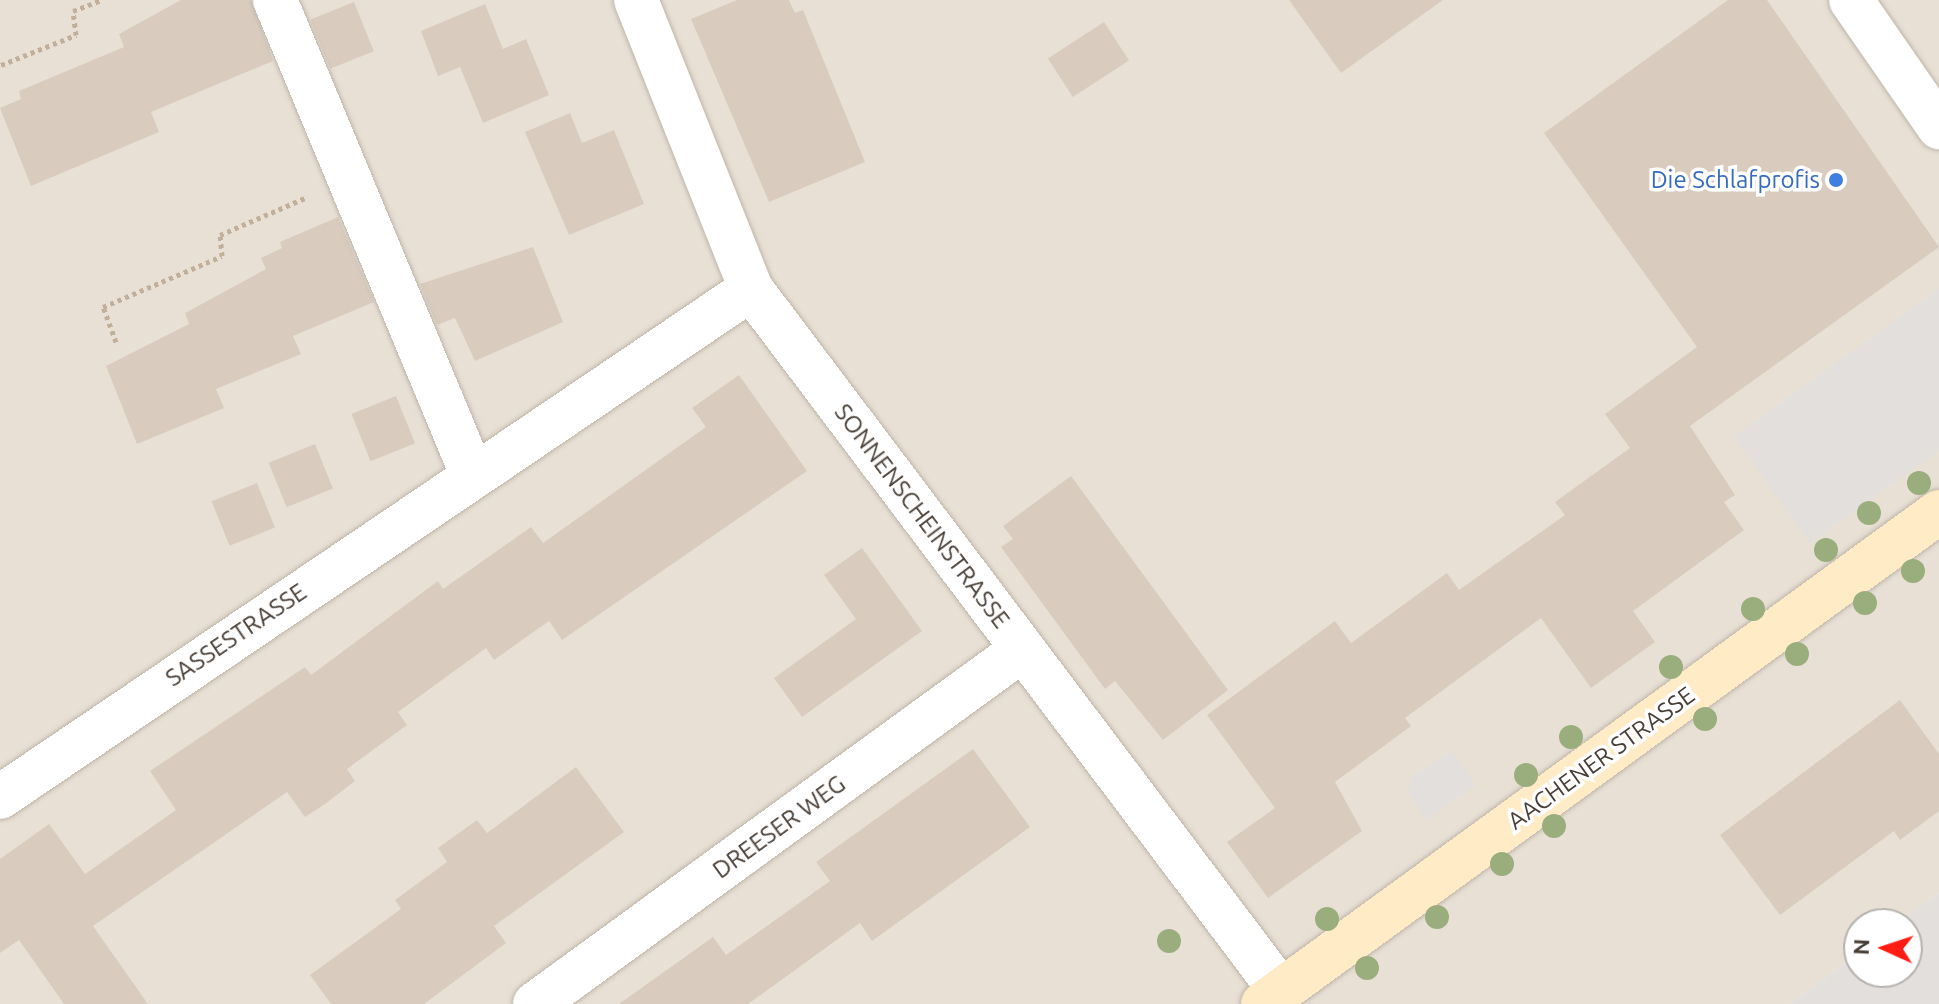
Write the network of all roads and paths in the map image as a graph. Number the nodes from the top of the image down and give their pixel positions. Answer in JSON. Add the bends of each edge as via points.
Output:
{"nodes":[{"id":1,"x":101,"y":0,"type":"edge"},
{"id":2,"x":275,"y":0,"type":"edge"},
{"id":3,"x":636,"y":0,"type":"edge"},
{"id":4,"x":1851,"y":0,"type":"edge"},
{"id":5,"x":1,"y":65,"type":"edge"},
{"id":6,"x":1939,"y":127,"type":"edge"},
{"id":7,"x":354,"y":176,"type":"junction"},
{"id":8,"x":751,"y":289,"type":"junction"},
{"id":9,"x":116,"y":342,"type":"dead end"},
{"id":10,"x":472,"y":474,"type":"junction"},
{"id":11,"x":1939,"y":512,"type":"edge"},
{"id":12,"x":1023,"y":649,"type":"junction"},
{"id":13,"x":0,"y":797,"type":"edge"},
{"id":14,"x":1272,"y":997,"type":"edge"},
{"id":15,"x":535,"y":1004,"type":"edge"}],
"edges":[{"from":1,"to":5,"type":"path","via":[[73,11],[76,35]]},
{"from":2,"to":7,"type":"street"},
{"from":3,"to":8,"type":"street","name":"SONNENSCHEINSTRASSE"},
{"from":4,"to":6,"type":"street"},
{"from":7,"to":9,"type":"path","via":[[220,235],[222,256],[103,307]]},
{"from":7,"to":10,"type":"street"},
{"from":8,"to":10,"type":"street","name":"SASSESTRASSE"},
{"from":8,"to":12,"type":"street","name":"SONNENSCHEINSTRASSE"},
{"from":10,"to":13,"type":"street","name":"SASSESTRASSE"},
{"from":11,"to":14,"type":"main road","name":"AACHENER STRASSE"},
{"from":12,"to":14,"type":"street","name":"SONNENSCHEINSTRASSE"},
{"from":12,"to":15,"type":"street","name":"DREESER WEG"}]}
